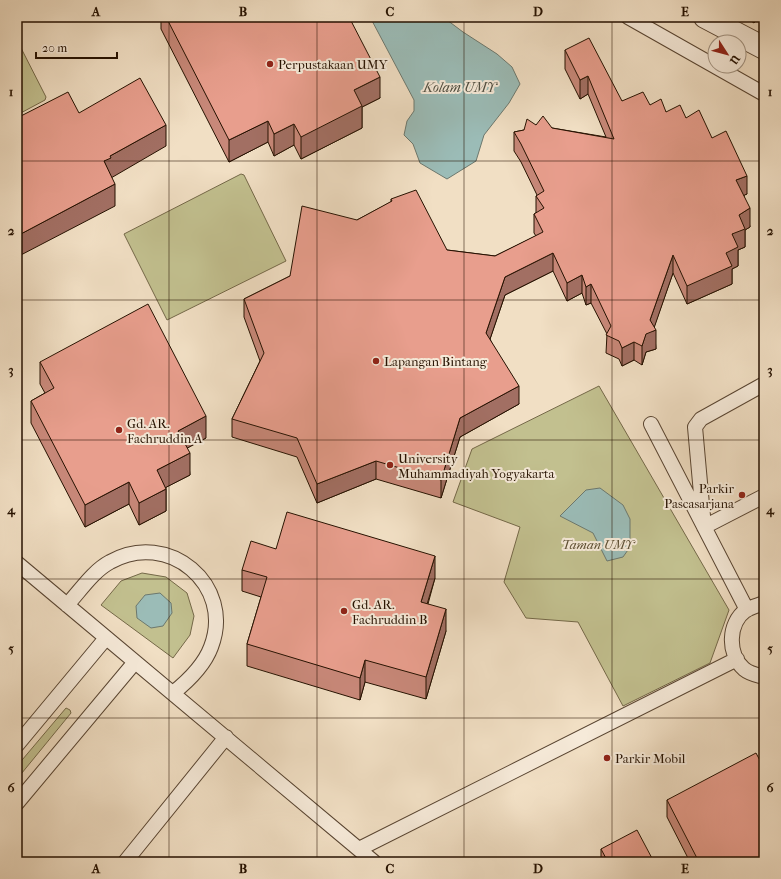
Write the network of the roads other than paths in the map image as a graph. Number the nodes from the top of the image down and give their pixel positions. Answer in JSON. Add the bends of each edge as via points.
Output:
{"nodes":[{"id":1,"x":628,"y":17,"type":"edge"},
{"id":2,"x":705,"y":17,"type":"edge"},
{"id":3,"x":764,"y":48,"type":"edge"},
{"id":4,"x":764,"y":94,"type":"edge"},
{"id":5,"x":764,"y":384,"type":"edge"},
{"id":6,"x":651,"y":424,"type":"dead end"},
{"id":7,"x":764,"y":496,"type":"edge"},
{"id":8,"x":704,"y":527,"type":"junction"},
{"id":9,"x":17,"y":563,"type":"edge"},
{"id":10,"x":764,"y":604,"type":"edge"},
{"id":11,"x":67,"y":605,"type":"junction"},
{"id":12,"x":746,"y":610,"type":"junction"},
{"id":13,"x":106,"y":638,"type":"junction"},
{"id":14,"x":737,"y":659,"type":"junction"},
{"id":15,"x":135,"y":662,"type":"junction"},
{"id":16,"x":764,"y":677,"type":"edge"},
{"id":17,"x":173,"y":693,"type":"junction"},
{"id":18,"x":226,"y":737,"type":"junction"},
{"id":19,"x":17,"y":745,"type":"edge"},
{"id":20,"x":17,"y":803,"type":"edge"},
{"id":21,"x":359,"y":849,"type":"junction"},
{"id":22,"x":125,"y":862,"type":"edge"},
{"id":23,"x":374,"y":862,"type":"edge"}],
"edges":[{"from":1,"to":4,"type":"lane"},
{"from":2,"to":3,"type":"street"},
{"from":5,"to":8,"type":"lane","via":[[701,419],[695,427]]},
{"from":6,"to":8,"type":"lane"},
{"from":7,"to":8,"type":"lane"},
{"from":8,"to":12,"type":"lane"},
{"from":9,"to":11,"type":"lane"},
{"from":10,"to":12,"type":"lane"},
{"from":11,"to":13,"type":"lane"},
{"from":11,"to":17,"type":"lane","via":[[109,562],[127,554],[146,551],[165,554],[183,561],[198,574],[209,590],[215,608],[215,628],[211,647],[201,664]]},
{"from":12,"to":14,"type":"lane","via":[[737,620],[732,633],[732,646]]},
{"from":13,"to":15,"type":"lane"},
{"from":13,"to":19,"type":"lane"},
{"from":14,"to":16,"type":"lane","via":[[743,668],[753,675]]},
{"from":14,"to":21,"type":"lane"},
{"from":15,"to":17,"type":"lane"},
{"from":15,"to":20,"type":"lane"},
{"from":17,"to":18,"type":"lane"},
{"from":18,"to":21,"type":"lane"},
{"from":18,"to":22,"type":"lane"},
{"from":21,"to":23,"type":"lane"}]}
